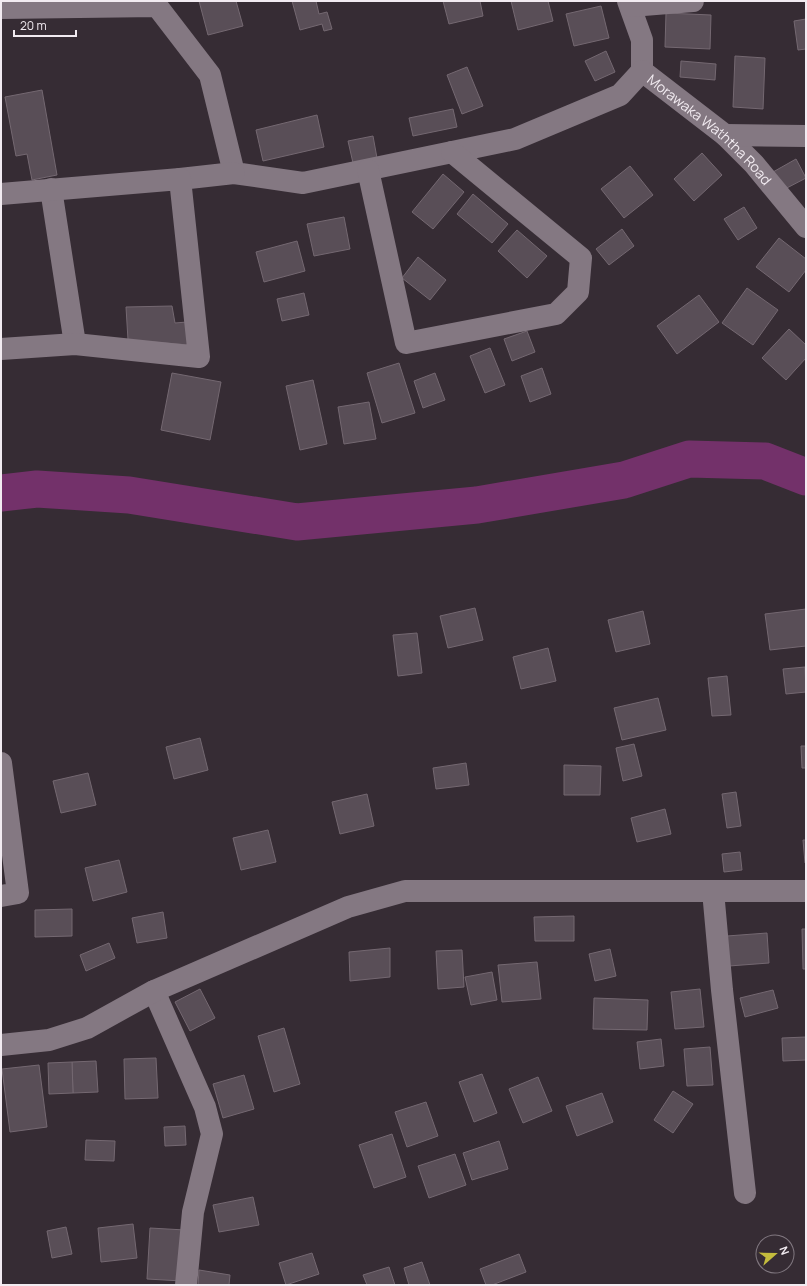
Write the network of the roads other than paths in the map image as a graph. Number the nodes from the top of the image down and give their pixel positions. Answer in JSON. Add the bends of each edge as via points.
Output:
{"nodes":[{"id":1,"x":693,"y":1,"type":"edge"},
{"id":2,"x":629,"y":3,"type":"edge"},
{"id":3,"x":1,"y":8,"type":"edge"},
{"id":4,"x":642,"y":71,"type":"junction"},
{"id":5,"x":724,"y":135,"type":"junction"},
{"id":6,"x":806,"y":136,"type":"edge"},
{"id":7,"x":452,"y":152,"type":"junction"},
{"id":8,"x":368,"y":170,"type":"junction"},
{"id":9,"x":234,"y":173,"type":"junction"},
{"id":10,"x":180,"y":179,"type":"junction"},
{"id":11,"x":51,"y":189,"type":"junction"},
{"id":12,"x":1,"y":194,"type":"edge"},
{"id":13,"x":806,"y":227,"type":"edge"},
{"id":14,"x":74,"y":344,"type":"junction"},
{"id":15,"x":1,"y":349,"type":"edge"},
{"id":16,"x":1,"y":763,"type":"edge"},
{"id":17,"x":713,"y":891,"type":"junction"},
{"id":18,"x":806,"y":891,"type":"edge"},
{"id":19,"x":1,"y":896,"type":"edge"},
{"id":20,"x":154,"y":990,"type":"junction"},
{"id":21,"x":1,"y":1045,"type":"edge"},
{"id":22,"x":744,"y":1193,"type":"dead end"},
{"id":23,"x":186,"y":1285,"type":"edge"}],
"edges":[{"from":1,"to":2,"type":"street"},
{"from":2,"to":4,"type":"street","name":"Morawaka Waththa Road","via":[[642,40]]},
{"from":3,"to":9,"type":"street","via":[[157,6],[210,75]]},
{"from":4,"to":5,"type":"street","name":"Morawaka Waththa Road"},
{"from":4,"to":7,"type":"street","via":[[620,95],[515,140]]},
{"from":5,"to":6,"type":"street"},
{"from":5,"to":13,"type":"street","name":"Morawaka Waththa Road","via":[[754,164]]},
{"from":7,"to":8,"type":"street"},
{"from":7,"to":8,"type":"street","via":[[581,258],[578,292],[556,314],[406,343]]},
{"from":8,"to":9,"type":"street","via":[[303,183]]},
{"from":9,"to":10,"type":"street"},
{"from":10,"to":11,"type":"street"},
{"from":10,"to":14,"type":"street","via":[[199,357]]},
{"from":11,"to":12,"type":"street"},
{"from":11,"to":14,"type":"street"},
{"from":14,"to":15,"type":"street"},
{"from":16,"to":19,"type":"street","via":[[18,893]]},
{"from":17,"to":18,"type":"street"},
{"from":17,"to":20,"type":"street","via":[[405,891],[348,907]]},
{"from":17,"to":22,"type":"street"},
{"from":20,"to":21,"type":"street","via":[[87,1028],[50,1040]]},
{"from":20,"to":23,"type":"street","via":[[205,1107],[212,1134],[193,1212]]}]}
